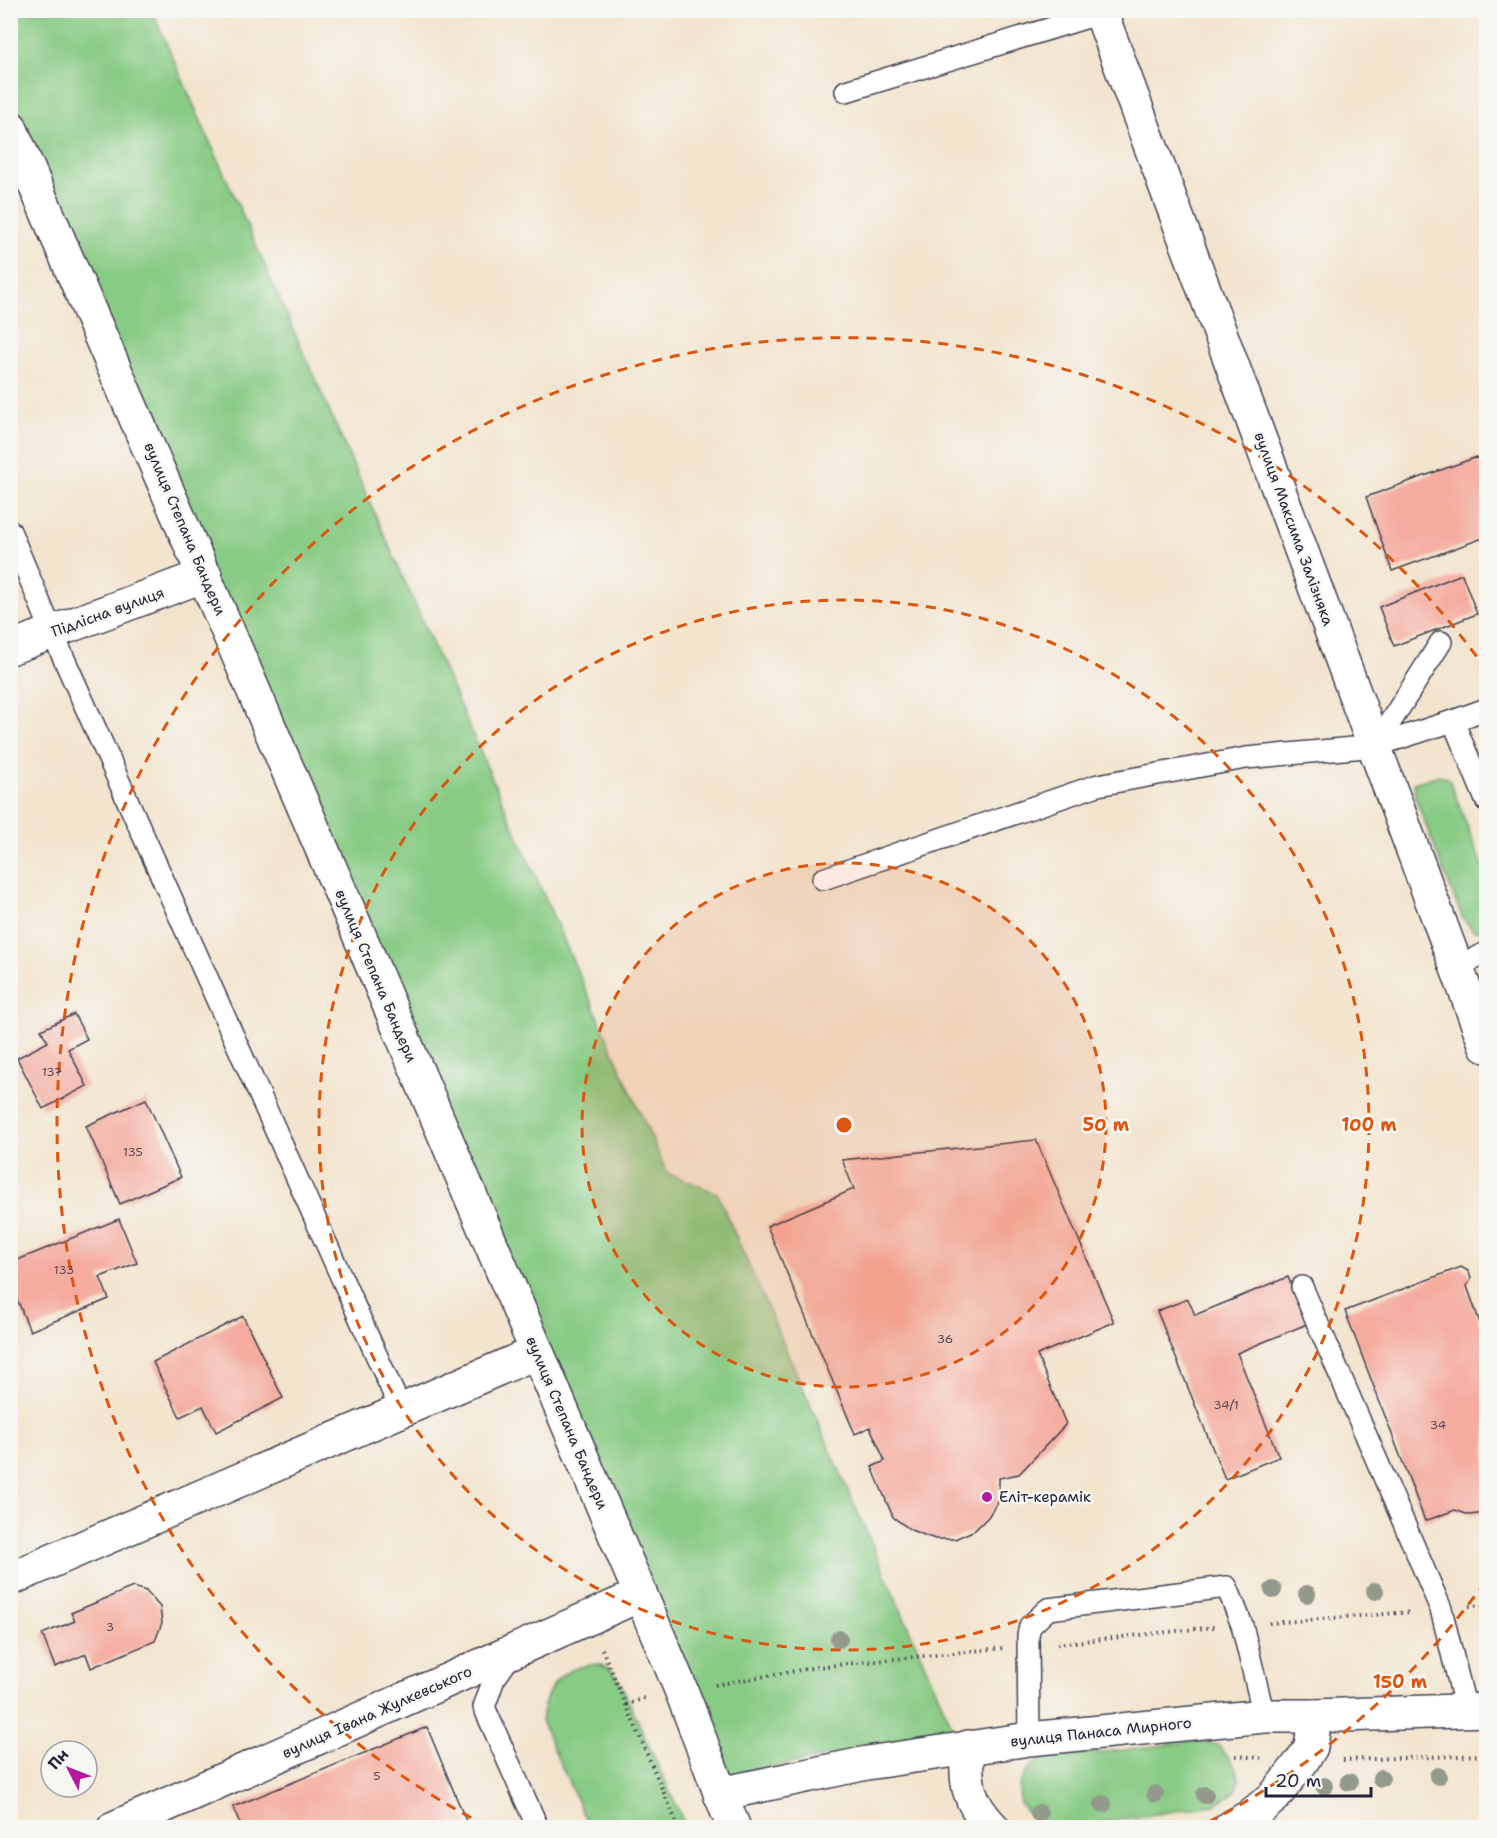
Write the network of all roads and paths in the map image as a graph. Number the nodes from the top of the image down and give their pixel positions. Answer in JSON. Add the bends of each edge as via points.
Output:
{"nodes":[{"id":1,"x":1101,"y":12,"type":"edge"},
{"id":2,"x":846,"y":91,"type":"dead end"},
{"id":3,"x":10,"y":127,"type":"edge"},
{"id":4,"x":10,"y":531,"type":"edge"},
{"id":5,"x":205,"y":575,"type":"junction"},
{"id":6,"x":52,"y":632,"type":"junction"},
{"id":7,"x":1441,"y":642,"type":"dead end"},
{"id":8,"x":10,"y":648,"type":"edge"},
{"id":9,"x":1486,"y":709,"type":"edge"},
{"id":10,"x":1453,"y":721,"type":"junction"},
{"id":11,"x":1375,"y":746,"type":"junction"},
{"id":12,"x":1486,"y":800,"type":"edge"},
{"id":13,"x":823,"y":879,"type":"dead end"},
{"id":14,"x":1486,"y":953,"type":"edge"},
{"id":15,"x":1457,"y":967,"type":"junction"},
{"id":16,"x":1486,"y":1046,"type":"edge"},
{"id":17,"x":1302,"y":1287,"type":"dead end"},
{"id":18,"x":537,"y":1352,"type":"junction"},
{"id":19,"x":401,"y":1410,"type":"junction"},
{"id":20,"x":10,"y":1579,"type":"edge"},
{"id":21,"x":640,"y":1595,"type":"junction"},
{"id":22,"x":1486,"y":1605,"type":"edge"},
{"id":23,"x":1441,"y":1610,"type":"junction"},
{"id":24,"x":589,"y":1618,"type":"junction"},
{"id":25,"x":1242,"y":1625,"type":"junction"},
{"id":26,"x":1029,"y":1647,"type":"junction"},
{"id":27,"x":513,"y":1652,"type":"junction"},
{"id":28,"x":679,"y":1685,"type":"junction"},
{"id":29,"x":1476,"y":1710,"type":"edge"},
{"id":30,"x":1264,"y":1716,"type":"junction"},
{"id":31,"x":1315,"y":1716,"type":"junction"},
{"id":32,"x":1029,"y":1739,"type":"junction"},
{"id":33,"x":968,"y":1747,"type":"junction"},
{"id":34,"x":1486,"y":1755,"type":"edge"},
{"id":35,"x":1302,"y":1761,"type":"junction"},
{"id":36,"x":720,"y":1794,"type":"junction"},
{"id":37,"x":114,"y":1827,"type":"edge"},
{"id":38,"x":538,"y":1827,"type":"edge"},
{"id":39,"x":679,"y":1827,"type":"edge"},
{"id":40,"x":734,"y":1827,"type":"edge"},
{"id":41,"x":993,"y":1827,"type":"edge"},
{"id":42,"x":1230,"y":1827,"type":"edge"}],
"edges":[{"from":1,"to":2,"type":"lane"},
{"from":1,"to":11,"type":"street","name":"вулиця Максима Залізняка"},
{"from":3,"to":5,"type":"street","name":"вулиця Степана Бандери"},
{"from":4,"to":6,"type":"lane"},
{"from":5,"to":6,"type":"street","name":"Підлісна вулиця"},
{"from":5,"to":18,"type":"street","name":"вулиця Степана Бандери"},
{"from":6,"to":8,"type":"street","name":"Підлісна вулиця"},
{"from":6,"to":19,"type":"lane"},
{"from":7,"to":11,"type":"lane"},
{"from":9,"to":10,"type":"lane"},
{"from":10,"to":11,"type":"lane"},
{"from":10,"to":12,"type":"lane"},
{"from":11,"to":13,"type":"lane","via":[[1246,758],[1098,785]]},
{"from":11,"to":15,"type":"street","name":"вулиця Максима Залізняка"},
{"from":14,"to":15,"type":"lane"},
{"from":15,"to":16,"type":"street","name":"вулиця Максима Залізняка"},
{"from":17,"to":23,"type":"lane"},
{"from":18,"to":19,"type":"street"},
{"from":18,"to":21,"type":"street","name":"вулиця Степана Бандери"},
{"from":19,"to":20,"type":"street"},
{"from":21,"to":24,"type":"street","name":"вулиця Івана Жулкевського"},
{"from":21,"to":28,"type":"street","name":"вулиця Степана Бандери"},
{"from":22,"to":23,"type":"path"},
{"from":23,"to":25,"type":"path"},
{"from":23,"to":29,"type":"lane"},
{"from":24,"to":27,"type":"street","name":"вулиця Івана Жулкевського"},
{"from":24,"to":39,"type":"path"},
{"from":25,"to":26,"type":"path"},
{"from":25,"to":26,"type":"lane","via":[[1227,1587],[1048,1609],[1030,1626]]},
{"from":25,"to":30,"type":"lane"},
{"from":26,"to":28,"type":"path","via":[[817,1666],[708,1687]]},
{"from":26,"to":32,"type":"lane"},
{"from":27,"to":37,"type":"street","name":"вулиця Івана Жулкевського"},
{"from":27,"to":38,"type":"lane","via":[[494,1679],[484,1707]]},
{"from":28,"to":36,"type":"street","name":"вулиця Степана Бандери"},
{"from":29,"to":31,"type":"street","name":"вулиця Панаса Мирного"},
{"from":30,"to":31,"type":"street","name":"вулиця Панаса Мирного"},
{"from":30,"to":32,"type":"street","name":"вулиця Панаса Мирного"},
{"from":31,"to":35,"type":"street","via":[[1311,1747]]},
{"from":32,"to":33,"type":"street","name":"вулиця Панаса Мирного"},
{"from":33,"to":36,"type":"street","name":"вулиця Панаса Мирного","via":[[867,1763]]},
{"from":33,"to":41,"type":"street","via":[[969,1795]]},
{"from":34,"to":35,"type":"path"},
{"from":35,"to":42,"type":"street","via":[[1274,1797]]},
{"from":36,"to":40,"type":"street","name":"вулиця Степана Бандери"}]}
